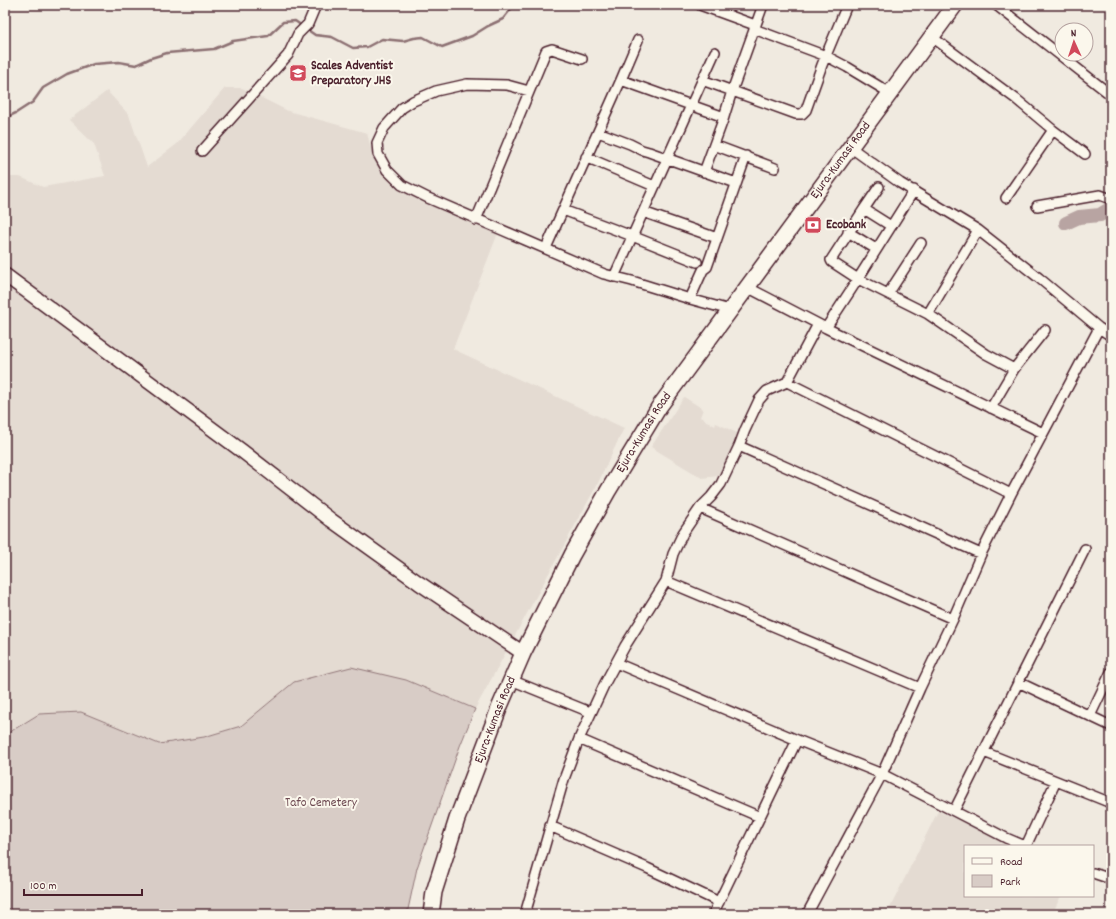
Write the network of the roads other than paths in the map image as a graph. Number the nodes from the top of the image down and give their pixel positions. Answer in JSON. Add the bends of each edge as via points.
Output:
{"nodes":[{"id":1,"x":316,"y":5,"type":"edge"},
{"id":2,"x":700,"y":5,"type":"edge"},
{"id":3,"x":763,"y":5,"type":"edge"},
{"id":4,"x":847,"y":5,"type":"edge"},
{"id":5,"x":955,"y":5,"type":"edge"},
{"id":6,"x":996,"y":5,"type":"edge"},
{"id":7,"x":755,"y":27,"type":"junction"},
{"id":8,"x":932,"y":36,"type":"junction"},
{"id":9,"x":638,"y":40,"type":"dead end"},
{"id":10,"x":715,"y":52,"type":"dead end"},
{"id":11,"x":826,"y":56,"type":"junction"},
{"id":12,"x":582,"y":59,"type":"dead end"},
{"id":13,"x":621,"y":80,"type":"junction"},
{"id":14,"x":702,"y":80,"type":"junction"},
{"id":15,"x":529,"y":91,"type":"junction"},
{"id":16,"x":732,"y":91,"type":"junction"},
{"id":17,"x":890,"y":93,"type":"junction"},
{"id":18,"x":1111,"y":95,"type":"edge"},
{"id":19,"x":691,"y":104,"type":"junction"},
{"id":20,"x":724,"y":116,"type":"junction"},
{"id":21,"x":1053,"y":130,"type":"junction"},
{"id":22,"x":598,"y":132,"type":"junction"},
{"id":23,"x":714,"y":145,"type":"junction"},
{"id":24,"x":850,"y":147,"type":"junction"},
{"id":25,"x":202,"y":151,"type":"dead end"},
{"id":26,"x":1085,"y":154,"type":"dead end"},
{"id":27,"x":746,"y":156,"type":"junction"},
{"id":28,"x":586,"y":157,"type":"junction"},
{"id":29,"x":667,"y":158,"type":"junction"},
{"id":30,"x":775,"y":168,"type":"dead end"},
{"id":31,"x":704,"y":172,"type":"junction"},
{"id":32,"x":736,"y":183,"type":"junction"},
{"id":33,"x":654,"y":186,"type":"junction"},
{"id":34,"x":879,"y":187,"type":"dead end"},
{"id":35,"x":914,"y":190,"type":"junction"},
{"id":36,"x":1006,"y":198,"type":"dead end"},
{"id":37,"x":1111,"y":199,"type":"edge"},
{"id":38,"x":1037,"y":206,"type":"dead end"},
{"id":39,"x":864,"y":209,"type":"junction"},
{"id":40,"x":563,"y":210,"type":"junction"},
{"id":41,"x":643,"y":212,"type":"junction"},
{"id":42,"x":476,"y":220,"type":"junction"},
{"id":43,"x":891,"y":226,"type":"junction"},
{"id":44,"x":978,"y":230,"type":"junction"},
{"id":45,"x":848,"y":232,"type":"junction"},
{"id":46,"x":632,"y":236,"type":"junction"},
{"id":47,"x":717,"y":238,"type":"junction"},
{"id":48,"x":921,"y":243,"type":"dead end"},
{"id":49,"x":546,"y":248,"type":"junction"},
{"id":50,"x":876,"y":249,"type":"junction"},
{"id":51,"x":697,"y":262,"type":"dead end"},
{"id":52,"x":5,"y":274,"type":"edge"},
{"id":53,"x":614,"y":277,"type":"junction"},
{"id":54,"x":858,"y":279,"type":"junction"},
{"id":55,"x":747,"y":287,"type":"junction"},
{"id":56,"x":888,"y":294,"type":"junction"},
{"id":57,"x":690,"y":299,"type":"junction"},
{"id":58,"x":730,"y":310,"type":"junction"},
{"id":59,"x":928,"y":314,"type":"junction"},
{"id":60,"x":822,"y":326,"type":"junction"},
{"id":61,"x":1099,"y":328,"type":"junction"},
{"id":62,"x":1045,"y":330,"type":"dead end"},
{"id":63,"x":1111,"y":336,"type":"edge"},
{"id":64,"x":1014,"y":369,"type":"junction"},
{"id":65,"x":788,"y":382,"type":"junction"},
{"id":66,"x":991,"y":408,"type":"junction"},
{"id":67,"x":1043,"y":433,"type":"junction"},
{"id":68,"x":739,"y":446,"type":"junction"},
{"id":69,"x":1010,"y":494,"type":"junction"},
{"id":70,"x":700,"y":508,"type":"junction"},
{"id":71,"x":1085,"y":549,"type":"dead end"},
{"id":72,"x":981,"y":554,"type":"junction"},
{"id":73,"x":666,"y":581,"type":"junction"},
{"id":74,"x":953,"y":619,"type":"junction"},
{"id":75,"x":523,"y":653,"type":"junction"},
{"id":76,"x":616,"y":663,"type":"junction"},
{"id":77,"x":1111,"y":672,"type":"edge"},
{"id":78,"x":511,"y":680,"type":"junction"},
{"id":79,"x":1018,"y":682,"type":"junction"},
{"id":80,"x":920,"y":688,"type":"junction"},
{"id":81,"x":590,"y":712,"type":"junction"},
{"id":82,"x":1090,"y":716,"type":"junction"},
{"id":83,"x":1111,"y":726,"type":"edge"},
{"id":84,"x":579,"y":739,"type":"junction"},
{"id":85,"x":797,"y":740,"type":"junction"},
{"id":86,"x":984,"y":752,"type":"junction"},
{"id":87,"x":882,"y":774,"type":"junction"},
{"id":88,"x":1056,"y":781,"type":"junction"},
{"id":89,"x":1111,"y":804,"type":"edge"},
{"id":90,"x":954,"y":811,"type":"junction"},
{"id":91,"x":760,"y":817,"type":"junction"},
{"id":92,"x":550,"y":826,"type":"junction"},
{"id":93,"x":1024,"y":845,"type":"edge"},
{"id":94,"x":1026,"y":845,"type":"edge"},
{"id":95,"x":1094,"y":873,"type":"edge"},
{"id":96,"x":1111,"y":879,"type":"edge"},
{"id":97,"x":719,"y":902,"type":"junction"},
{"id":98,"x":431,"y":914,"type":"edge"},
{"id":99,"x":525,"y":914,"type":"edge"},
{"id":100,"x":713,"y":914,"type":"edge"},
{"id":101,"x":807,"y":914,"type":"edge"}],
"edges":[{"from":1,"to":25,"type":"street","via":[[308,24],[298,34],[288,55]]},
{"from":2,"to":7,"type":"street"},
{"from":3,"to":7,"type":"street"},
{"from":4,"to":11,"type":"street"},
{"from":5,"to":8,"type":"main road","name":"Ejura-Kumasi Road"},
{"from":6,"to":18,"type":"street"},
{"from":7,"to":11,"type":"street"},
{"from":7,"to":16,"type":"street"},
{"from":8,"to":17,"type":"main road","name":"Ejura-Kumasi Road"},
{"from":8,"to":21,"type":"street"},
{"from":9,"to":13,"type":"street"},
{"from":10,"to":14,"type":"street"},
{"from":11,"to":16,"type":"street","via":[[806,110],[802,114]]},
{"from":11,"to":17,"type":"street"},
{"from":12,"to":15,"type":"street","via":[[552,49],[546,51]]},
{"from":13,"to":19,"type":"street"},
{"from":13,"to":22,"type":"street"},
{"from":14,"to":16,"type":"street"},
{"from":14,"to":19,"type":"street"},
{"from":15,"to":42,"type":"street"},
{"from":15,"to":42,"type":"street","via":[[507,85],[467,84],[436,91],[402,108],[384,128],[377,143],[378,154],[387,170],[402,185]]},
{"from":16,"to":20,"type":"street"},
{"from":17,"to":24,"type":"main road","name":"Ejura-Kumasi Road"},
{"from":19,"to":20,"type":"street"},
{"from":19,"to":29,"type":"street"},
{"from":20,"to":23,"type":"street"},
{"from":21,"to":26,"type":"street"},
{"from":21,"to":36,"type":"street"},
{"from":22,"to":28,"type":"street"},
{"from":22,"to":29,"type":"street"},
{"from":23,"to":27,"type":"street"},
{"from":23,"to":31,"type":"street"},
{"from":24,"to":35,"type":"street"},
{"from":24,"to":55,"type":"main road","name":"Ejura-Kumasi Road"},
{"from":27,"to":30,"type":"street"},
{"from":27,"to":32,"type":"street"},
{"from":28,"to":33,"type":"street"},
{"from":28,"to":40,"type":"street"},
{"from":29,"to":31,"type":"street"},
{"from":29,"to":33,"type":"street"},
{"from":31,"to":32,"type":"street"},
{"from":32,"to":47,"type":"street"},
{"from":33,"to":41,"type":"street"},
{"from":34,"to":39,"type":"street"},
{"from":35,"to":43,"type":"street"},
{"from":35,"to":44,"type":"street"},
{"from":37,"to":38,"type":"street","via":[[1100,196]]},
{"from":39,"to":43,"type":"street"},
{"from":39,"to":45,"type":"street"},
{"from":40,"to":46,"type":"street"},
{"from":40,"to":49,"type":"street"},
{"from":41,"to":46,"type":"street"},
{"from":41,"to":47,"type":"street"},
{"from":42,"to":49,"type":"street"},
{"from":43,"to":50,"type":"street"},
{"from":44,"to":59,"type":"street"},
{"from":44,"to":61,"type":"street"},
{"from":45,"to":50,"type":"street"},
{"from":45,"to":54,"type":"street","via":[[831,260]]},
{"from":46,"to":51,"type":"street"},
{"from":46,"to":53,"type":"street"},
{"from":47,"to":57,"type":"street","via":[[707,267]]},
{"from":48,"to":56,"type":"street"},
{"from":49,"to":53,"type":"street"},
{"from":50,"to":54,"type":"street"},
{"from":52,"to":75,"type":"street","via":[[331,520]]},
{"from":53,"to":57,"type":"street"},
{"from":54,"to":56,"type":"street"},
{"from":54,"to":60,"type":"street"},
{"from":55,"to":58,"type":"main road","name":"Ejura-Kumasi Road"},
{"from":55,"to":60,"type":"street"},
{"from":56,"to":59,"type":"street"},
{"from":57,"to":58,"type":"street"},
{"from":58,"to":75,"type":"main road","name":"Ejura-Kumasi Road","via":[[659,407],[633,448],[572,555]]},
{"from":59,"to":64,"type":"street","via":[[986,354]]},
{"from":60,"to":65,"type":"street"},
{"from":60,"to":66,"type":"street"},
{"from":61,"to":63,"type":"street"},
{"from":61,"to":67,"type":"street"},
{"from":62,"to":64,"type":"street"},
{"from":64,"to":66,"type":"street"},
{"from":65,"to":68,"type":"street","via":[[766,391],[759,400]]},
{"from":65,"to":69,"type":"street"},
{"from":66,"to":67,"type":"street"},
{"from":67,"to":69,"type":"street"},
{"from":68,"to":70,"type":"street","via":[[720,484]]},
{"from":68,"to":72,"type":"street"},
{"from":69,"to":72,"type":"street"},
{"from":70,"to":73,"type":"street","via":[[683,533]]},
{"from":70,"to":74,"type":"street"},
{"from":71,"to":79,"type":"street"},
{"from":72,"to":74,"type":"street"},
{"from":73,"to":76,"type":"street"},
{"from":73,"to":80,"type":"street"},
{"from":74,"to":80,"type":"street"},
{"from":75,"to":78,"type":"main road","name":"Ejura-Kumasi Road"},
{"from":76,"to":81,"type":"street"},
{"from":76,"to":85,"type":"street"},
{"from":77,"to":82,"type":"street"},
{"from":78,"to":81,"type":"street"},
{"from":78,"to":98,"type":"main road","name":"Ejura-Kumasi Road","via":[[457,819],[434,892]]},
{"from":79,"to":82,"type":"street"},
{"from":79,"to":86,"type":"street"},
{"from":80,"to":87,"type":"street"},
{"from":81,"to":84,"type":"street"},
{"from":82,"to":83,"type":"street"},
{"from":84,"to":91,"type":"street"},
{"from":84,"to":92,"type":"street"},
{"from":85,"to":87,"type":"street"},
{"from":85,"to":91,"type":"street"},
{"from":86,"to":88,"type":"street"},
{"from":86,"to":90,"type":"street"},
{"from":87,"to":90,"type":"street"},
{"from":87,"to":101,"type":"street"},
{"from":88,"to":89,"type":"street"},
{"from":88,"to":94,"type":"street"},
{"from":90,"to":93,"type":"street"},
{"from":91,"to":97,"type":"street"},
{"from":92,"to":97,"type":"street"},
{"from":92,"to":99,"type":"street"},
{"from":95,"to":96,"type":"street"},
{"from":97,"to":100,"type":"street"}]}
